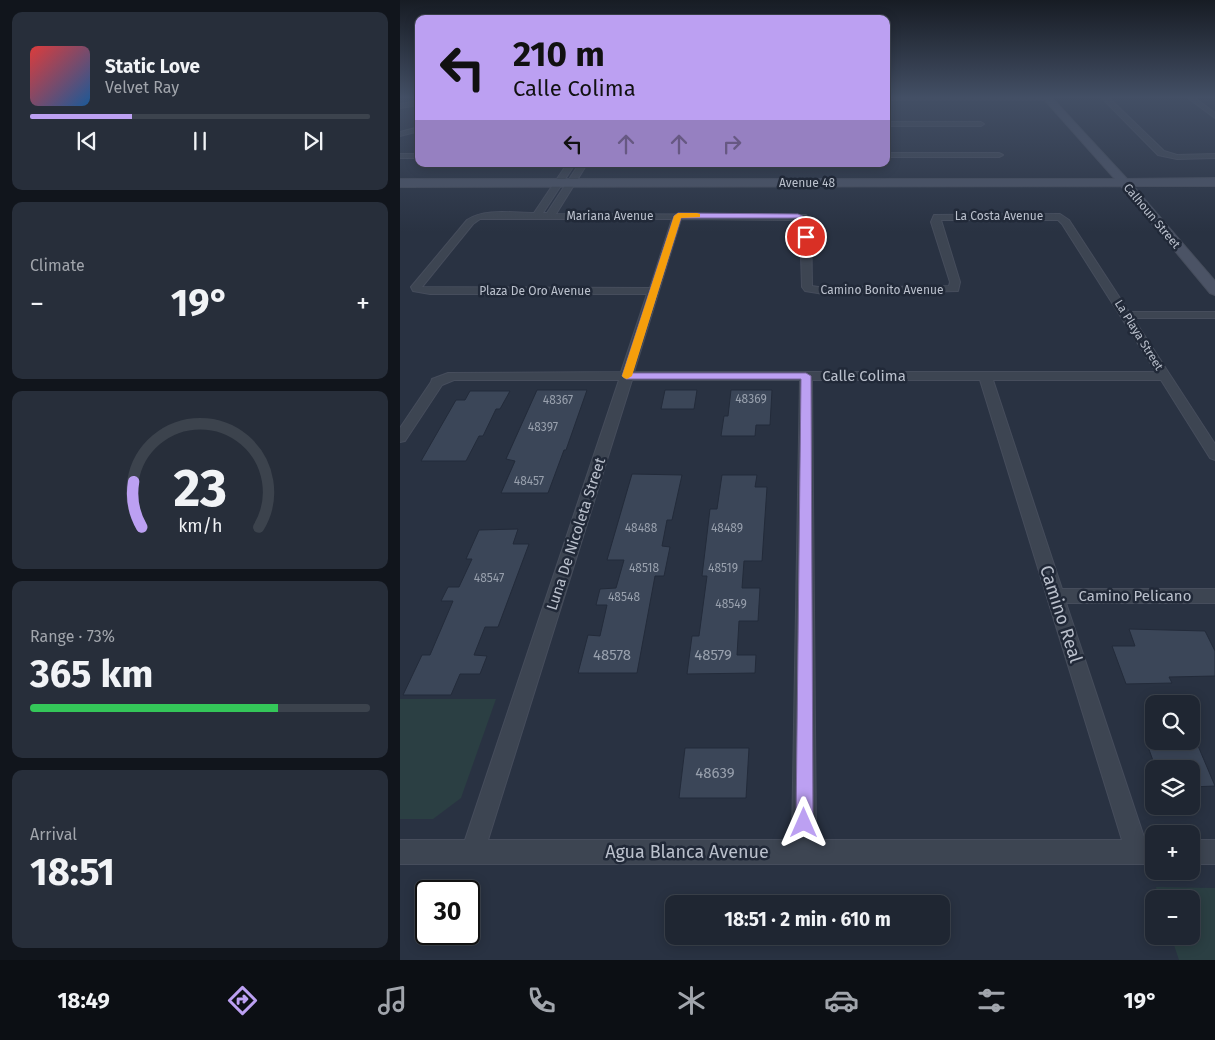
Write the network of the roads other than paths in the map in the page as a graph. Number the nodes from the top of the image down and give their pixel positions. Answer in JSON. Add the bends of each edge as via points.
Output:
{"nodes":[{"id":1,"x":1088,"y":143,"type":"edge"},
{"id":2,"x":1151,"y":143,"type":"edge"},
{"id":3,"x":999,"y":155,"type":"dead end"},
{"id":4,"x":400,"y":156,"type":"edge"},
{"id":5,"x":415,"y":156,"type":"edge"},
{"id":6,"x":890,"y":156,"type":"edge"},
{"id":7,"x":1215,"y":156,"type":"edge"},
{"id":8,"x":569,"y":167,"type":"edge"},
{"id":9,"x":581,"y":167,"type":"edge"},
{"id":10,"x":1124,"y":182,"type":"junction"},
{"id":11,"x":1215,"y":182,"type":"edge"},
{"id":12,"x":400,"y":183,"type":"edge"},
{"id":13,"x":559,"y":183,"type":"junction"},
{"id":14,"x":572,"y":183,"type":"junction"},
{"id":15,"x":537,"y":216,"type":"junction"},
{"id":16,"x":550,"y":216,"type":"junction"},
{"id":17,"x":678,"y":216,"type":"junction"},
{"id":18,"x":1060,"y":217,"type":"joint"},
{"id":19,"x":417,"y":289,"type":"joint"},
{"id":20,"x":809,"y":289,"type":"joint"},
{"id":21,"x":954,"y":289,"type":"joint"},
{"id":22,"x":1215,"y":290,"type":"edge"},
{"id":23,"x":654,"y":291,"type":"junction"},
{"id":24,"x":1215,"y":315,"type":"edge"},
{"id":25,"x":1128,"y":319,"type":"junction"},
{"id":26,"x":1215,"y":323,"type":"edge"},
{"id":27,"x":626,"y":376,"type":"junction"},
{"id":28,"x":806,"y":376,"type":"junction"},
{"id":29,"x":985,"y":376,"type":"junction"},
{"id":30,"x":1164,"y":376,"type":"junction"},
{"id":31,"x":400,"y":438,"type":"edge"},
{"id":32,"x":1215,"y":455,"type":"edge"},
{"id":33,"x":1055,"y":596,"type":"junction"},
{"id":34,"x":1215,"y":596,"type":"edge"},
{"id":35,"x":400,"y":852,"type":"edge"},
{"id":36,"x":473,"y":852,"type":"junction"},
{"id":37,"x":804,"y":852,"type":"junction"},
{"id":38,"x":1145,"y":852,"type":"edge"},
{"id":39,"x":1200,"y":852,"type":"edge"},
{"id":40,"x":1215,"y":852,"type":"edge"}],
"edges":[{"from":1,"to":10,"type":"main road","name":"Calhoun Street"},
{"from":2,"to":7,"type":"street","via":[[1164,155]]},
{"from":3,"to":6,"type":"street"},
{"from":4,"to":5,"type":"street"},
{"from":8,"to":13,"type":"street"},
{"from":9,"to":14,"type":"street"},
{"from":10,"to":11,"type":"main road","name":"Avenue 48"},
{"from":10,"to":14,"type":"main road","name":"Avenue 48"},
{"from":10,"to":22,"type":"main road","name":"Calhoun Street"},
{"from":12,"to":13,"type":"main road","name":"Avenue 48"},
{"from":13,"to":14,"type":"main road","name":"Avenue 48"},
{"from":13,"to":15,"type":"street"},
{"from":14,"to":16,"type":"street"},
{"from":15,"to":16,"type":"street","name":"Mariana Avenue"},
{"from":15,"to":19,"type":"street","name":"Mariana Avenue","via":[[477,217]]},
{"from":16,"to":17,"type":"street","name":"Mariana Avenue"},
{"from":17,"to":20,"type":"street","name":"Mariana Avenue","via":[[804,217],[806,282]]},
{"from":17,"to":23,"type":"street","name":"Luna De Nicoleta Street"},
{"from":18,"to":21,"type":"street","name":"La Costa Avenue","via":[[937,217],[955,282]]},
{"from":18,"to":25,"type":"street","name":"La Playa Street"},
{"from":19,"to":23,"type":"street","name":"Plaza De Oro Avenue"},
{"from":20,"to":21,"type":"street","name":"Camino Bonito Avenue"},
{"from":23,"to":27,"type":"street","name":"Luna De Nicoleta Street"},
{"from":24,"to":25,"type":"street"},
{"from":25,"to":26,"type":"street"},
{"from":25,"to":30,"type":"street","name":"La Playa Street"},
{"from":27,"to":28,"type":"street","name":"Calle Colima"},
{"from":27,"to":31,"type":"street","name":"Calle Colima","via":[[443,378]]},
{"from":27,"to":36,"type":"street","name":"Luna De Nicoleta Street"},
{"from":28,"to":29,"type":"street","name":"Calle Colima"},
{"from":28,"to":37,"type":"street"},
{"from":29,"to":30,"type":"street","name":"Calle Colima"},
{"from":29,"to":33,"type":"street","name":"Camino Real"},
{"from":30,"to":32,"type":"street","name":"La Playa Street"},
{"from":33,"to":34,"type":"street","name":"Camino Pelicano"},
{"from":33,"to":38,"type":"street","name":"Camino Real"},
{"from":35,"to":36,"type":"street","name":"Agua Blanca Avenue"},
{"from":36,"to":37,"type":"street","name":"Agua Blanca Avenue"},
{"from":37,"to":38,"type":"street","name":"Agua Blanca Avenue"},
{"from":39,"to":40,"type":"street"}]}
